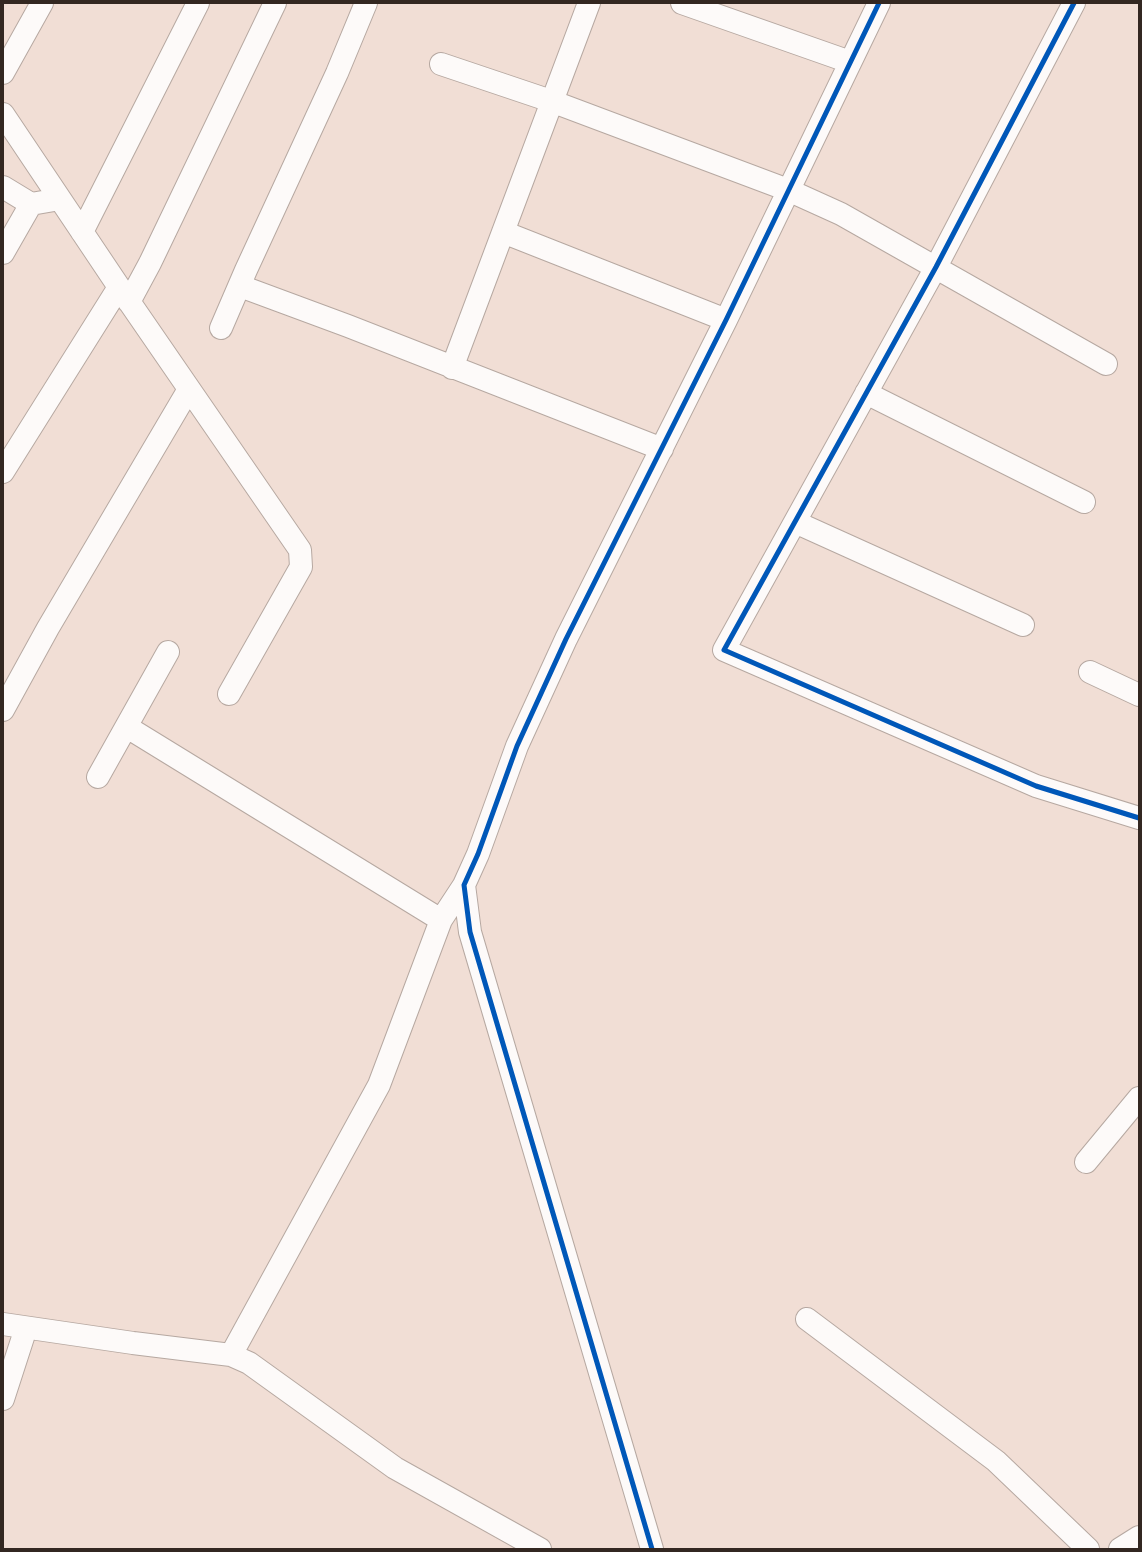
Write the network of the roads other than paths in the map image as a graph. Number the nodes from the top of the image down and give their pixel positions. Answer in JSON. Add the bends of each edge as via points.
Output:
{"nodes":[{"id":1,"x":42,"y":3,"type":"edge"},
{"id":2,"x":198,"y":3,"type":"edge"},
{"id":3,"x":275,"y":3,"type":"edge"},
{"id":4,"x":366,"y":3,"type":"edge"},
{"id":5,"x":589,"y":3,"type":"edge"},
{"id":6,"x":682,"y":3,"type":"edge"},
{"id":7,"x":879,"y":3,"type":"edge"},
{"id":8,"x":1074,"y":3,"type":"edge"},
{"id":9,"x":850,"y":62,"type":"junction"},
{"id":10,"x":441,"y":64,"type":"dead end"},
{"id":11,"x":3,"y":73,"type":"edge"},
{"id":12,"x":551,"y":101,"type":"junction"},
{"id":13,"x":3,"y":114,"type":"edge"},
{"id":14,"x":3,"y":188,"type":"edge"},
{"id":15,"x":788,"y":190,"type":"junction"},
{"id":16,"x":60,"y":199,"type":"junction"},
{"id":17,"x":31,"y":204,"type":"junction"},
{"id":18,"x":82,"y":232,"type":"junction"},
{"id":19,"x":503,"y":232,"type":"junction"},
{"id":20,"x":3,"y":253,"type":"edge"},
{"id":21,"x":936,"y":267,"type":"junction"},
{"id":22,"x":240,"y":286,"type":"junction"},
{"id":23,"x":124,"y":294,"type":"junction"},
{"id":24,"x":726,"y":320,"type":"junction"},
{"id":25,"x":221,"y":328,"type":"dead end"},
{"id":26,"x":1106,"y":364,"type":"dead end"},
{"id":27,"x":452,"y":368,"type":"junction"},
{"id":28,"x":190,"y":389,"type":"junction"},
{"id":29,"x":866,"y":393,"type":"junction"},
{"id":30,"x":662,"y":449,"type":"junction"},
{"id":31,"x":3,"y":472,"type":"edge"},
{"id":32,"x":1084,"y":502,"type":"dead end"},
{"id":33,"x":795,"y":522,"type":"junction"},
{"id":34,"x":1024,"y":625,"type":"dead end"},
{"id":35,"x":168,"y":652,"type":"dead end"},
{"id":36,"x":1090,"y":672,"type":"dead end"},
{"id":37,"x":229,"y":694,"type":"dead end"},
{"id":38,"x":1139,"y":695,"type":"edge"},
{"id":39,"x":3,"y":710,"type":"edge"},
{"id":40,"x":127,"y":727,"type":"junction"},
{"id":41,"x":98,"y":777,"type":"dead end"},
{"id":42,"x":1139,"y":818,"type":"edge"},
{"id":43,"x":464,"y":885,"type":"junction"},
{"id":44,"x":441,"y":920,"type":"junction"},
{"id":45,"x":1139,"y":1098,"type":"edge"},
{"id":46,"x":1086,"y":1162,"type":"dead end"},
{"id":47,"x":807,"y":1319,"type":"dead end"},
{"id":48,"x":3,"y":1324,"type":"edge"},
{"id":49,"x":26,"y":1328,"type":"junction"},
{"id":50,"x":231,"y":1356,"type":"junction"},
{"id":51,"x":3,"y":1399,"type":"edge"},
{"id":52,"x":1139,"y":1537,"type":"edge"},
{"id":53,"x":540,"y":1549,"type":"edge"},
{"id":54,"x":652,"y":1549,"type":"edge"},
{"id":55,"x":1088,"y":1549,"type":"edge"},
{"id":56,"x":1120,"y":1549,"type":"edge"}],
"edges":[{"from":1,"to":11,"type":"street"},
{"from":2,"to":18,"type":"street"},
{"from":3,"to":23,"type":"street","via":[[150,263]]},
{"from":4,"to":22,"type":"street"},
{"from":5,"to":12,"type":"street"},
{"from":6,"to":9,"type":"street"},
{"from":7,"to":9,"type":"street"},
{"from":8,"to":21,"type":"street"},
{"from":9,"to":15,"type":"street"},
{"from":10,"to":12,"type":"street"},
{"from":12,"to":15,"type":"street"},
{"from":12,"to":19,"type":"street"},
{"from":13,"to":16,"type":"street"},
{"from":14,"to":17,"type":"street"},
{"from":15,"to":21,"type":"street","via":[[841,214]]},
{"from":15,"to":24,"type":"street"},
{"from":16,"to":17,"type":"street"},
{"from":16,"to":18,"type":"street"},
{"from":17,"to":20,"type":"street"},
{"from":18,"to":23,"type":"street"},
{"from":19,"to":24,"type":"street"},
{"from":19,"to":27,"type":"street"},
{"from":21,"to":26,"type":"street"},
{"from":21,"to":29,"type":"street"},
{"from":22,"to":25,"type":"street"},
{"from":22,"to":27,"type":"street"},
{"from":23,"to":28,"type":"street"},
{"from":23,"to":31,"type":"street"},
{"from":24,"to":30,"type":"street"},
{"from":27,"to":30,"type":"street"},
{"from":28,"to":37,"type":"street","via":[[300,550],[301,567]]},
{"from":28,"to":39,"type":"street","via":[[48,628]]},
{"from":29,"to":32,"type":"street"},
{"from":29,"to":33,"type":"street"},
{"from":30,"to":43,"type":"street","via":[[566,638],[517,746],[478,854]]},
{"from":33,"to":34,"type":"street"},
{"from":33,"to":42,"type":"street","via":[[724,650],[1036,786]]},
{"from":35,"to":40,"type":"street"},
{"from":36,"to":38,"type":"street"},
{"from":40,"to":41,"type":"street"},
{"from":40,"to":44,"type":"street"},
{"from":43,"to":44,"type":"street"},
{"from":43,"to":54,"type":"street","via":[[470,932]]},
{"from":44,"to":50,"type":"street","via":[[379,1085]]},
{"from":45,"to":46,"type":"street"},
{"from":47,"to":55,"type":"street","via":[[996,1461]]},
{"from":48,"to":49,"type":"street"},
{"from":49,"to":50,"type":"street"},
{"from":49,"to":51,"type":"street"},
{"from":50,"to":53,"type":"street","via":[[249,1363],[396,1468]]},
{"from":52,"to":56,"type":"street"}]}
